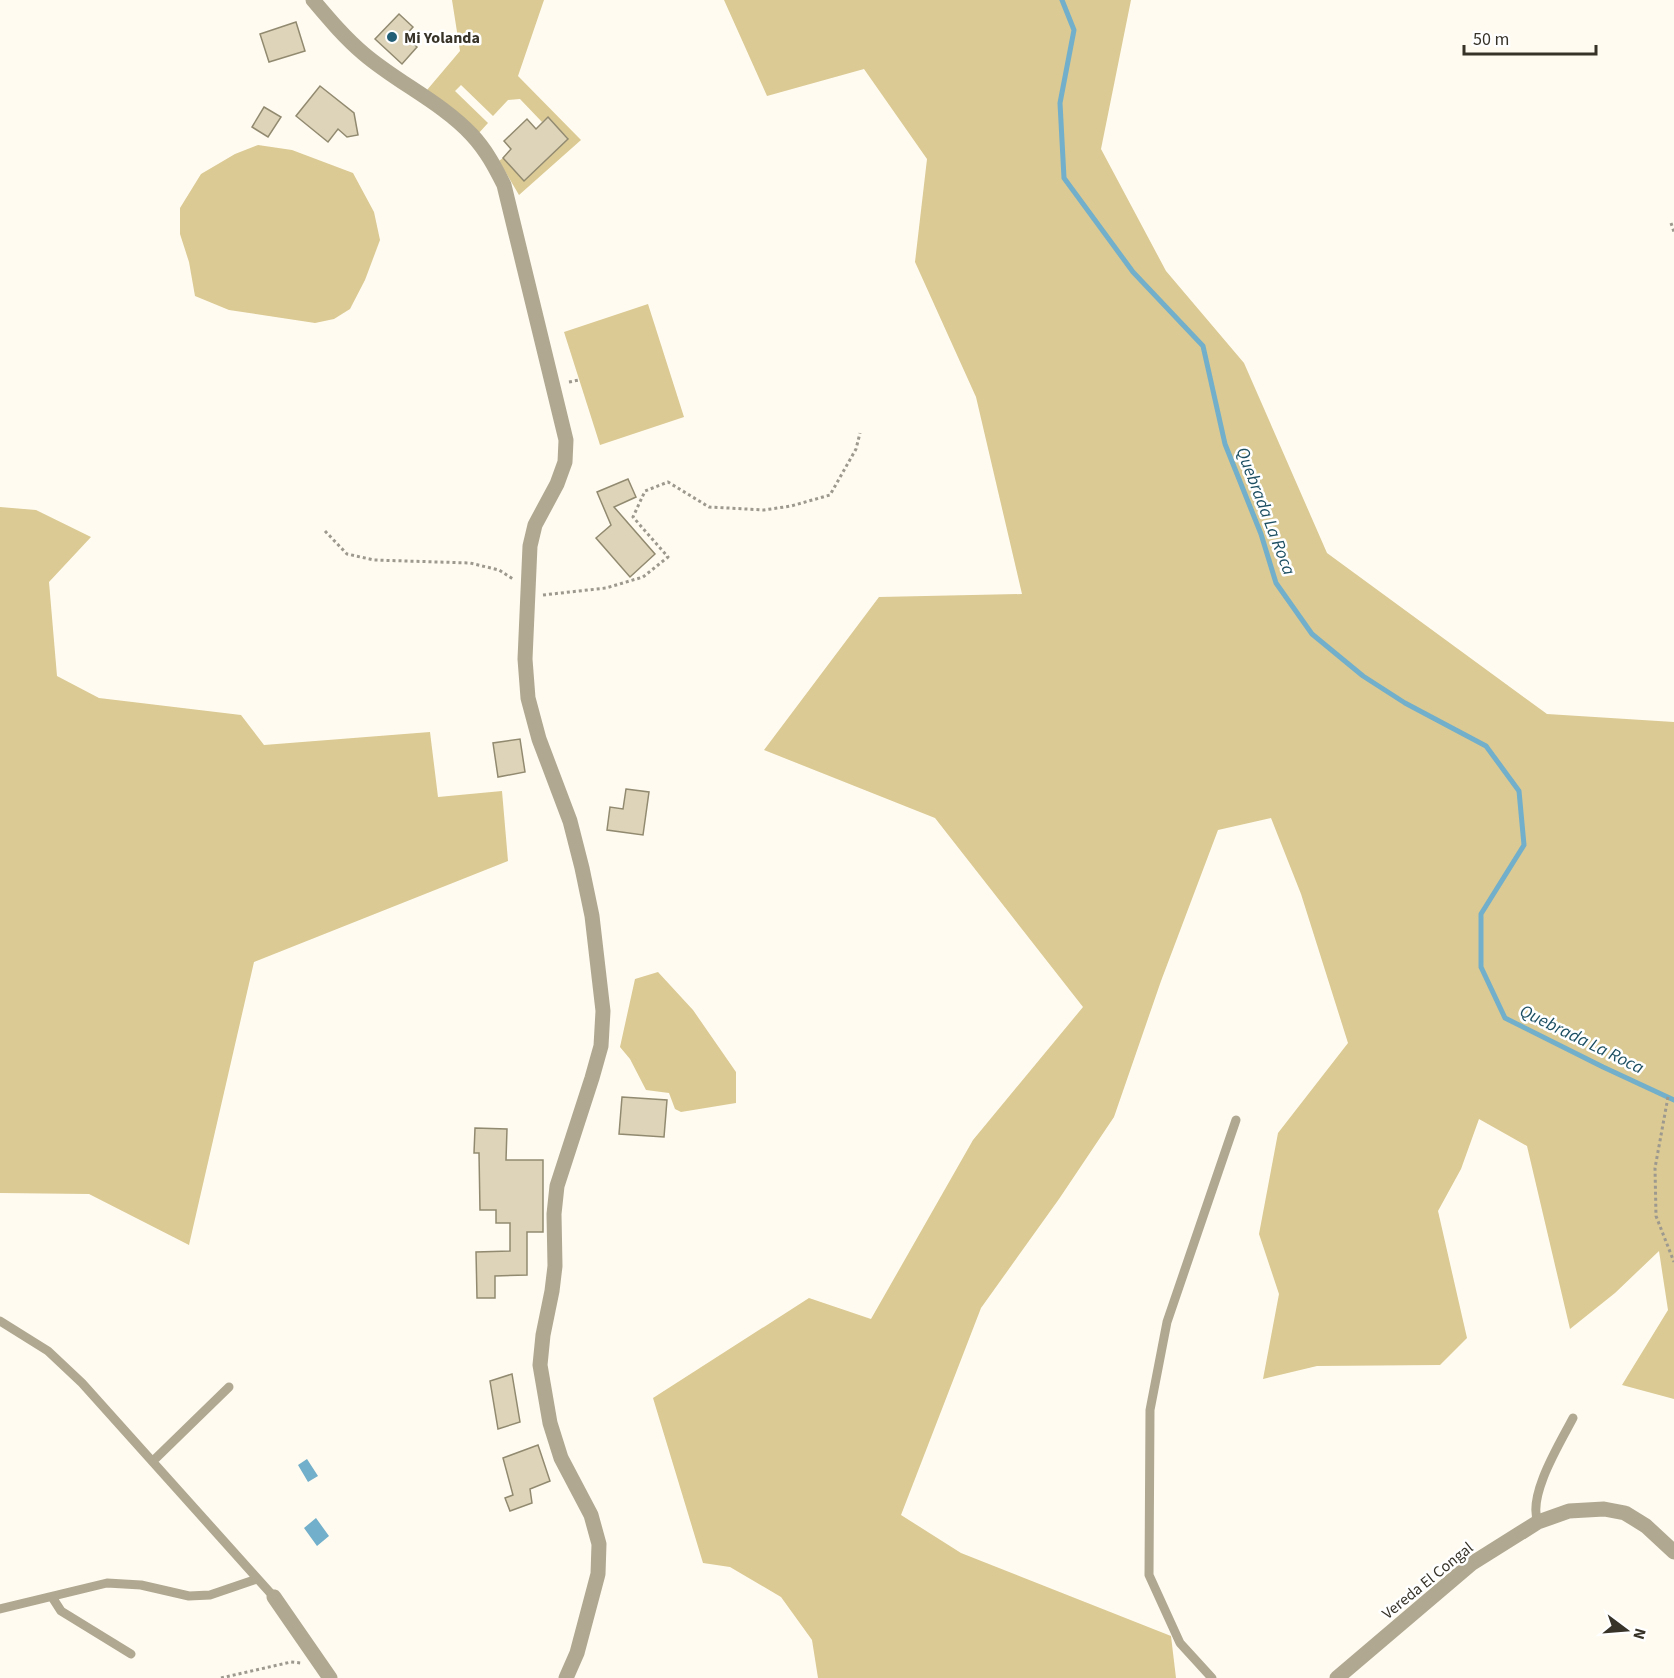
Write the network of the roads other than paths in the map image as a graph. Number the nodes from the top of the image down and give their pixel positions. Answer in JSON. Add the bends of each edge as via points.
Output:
{"nodes":[{"id":1,"x":313,"y":0,"type":"edge"},
{"id":2,"x":1236,"y":1120,"type":"dead end"},
{"id":3,"x":0,"y":1321,"type":"edge"},
{"id":4,"x":229,"y":1387,"type":"dead end"},
{"id":5,"x":1573,"y":1418,"type":"dead end"},
{"id":6,"x":153,"y":1461,"type":"junction"},
{"id":7,"x":1538,"y":1522,"type":"junction"},
{"id":8,"x":1674,"y":1552,"type":"edge"},
{"id":9,"x":257,"y":1579,"type":"junction"},
{"id":10,"x":52,"y":1597,"type":"junction"},
{"id":11,"x":274,"y":1597,"type":"joint"},
{"id":12,"x":0,"y":1609,"type":"edge"},
{"id":13,"x":131,"y":1653,"type":"dead end"},
{"id":14,"x":330,"y":1678,"type":"edge"},
{"id":15,"x":566,"y":1678,"type":"edge"},
{"id":16,"x":1212,"y":1678,"type":"edge"},
{"id":17,"x":1337,"y":1678,"type":"edge"}],
"edges":[{"from":1,"to":15,"type":"street","via":[[364,55],[453,118],[491,159],[504,185],[566,440],[565,462],[535,525],[530,546],[525,659],[528,698],[539,739],[580,859],[592,916],[603,1011],[592,1078],[557,1186],[555,1266],[540,1365],[550,1423],[561,1458],[591,1515],[599,1544],[598,1574],[577,1653]]},
{"from":2,"to":16,"type":"lane","via":[[1167,1322],[1150,1410],[1149,1575],[1180,1643]]},
{"from":3,"to":6,"type":"lane","via":[[48,1351]]},
{"from":4,"to":6,"type":"lane"},
{"from":5,"to":7,"type":"lane","via":[[1539,1489],[1535,1515]]},
{"from":6,"to":9,"type":"lane"},
{"from":7,"to":8,"type":"street","name":"Vereda El Congal","via":[[1569,1511],[1604,1509],[1625,1513]]},
{"from":7,"to":17,"type":"street","name":"Vereda El Congal","via":[[1471,1564]]},
{"from":9,"to":10,"type":"lane","via":[[210,1595],[189,1596],[141,1585],[107,1583]]},
{"from":9,"to":11,"type":"lane"},
{"from":10,"to":12,"type":"lane"},
{"from":10,"to":13,"type":"lane","via":[[61,1611]]},
{"from":11,"to":14,"type":"street"}]}
